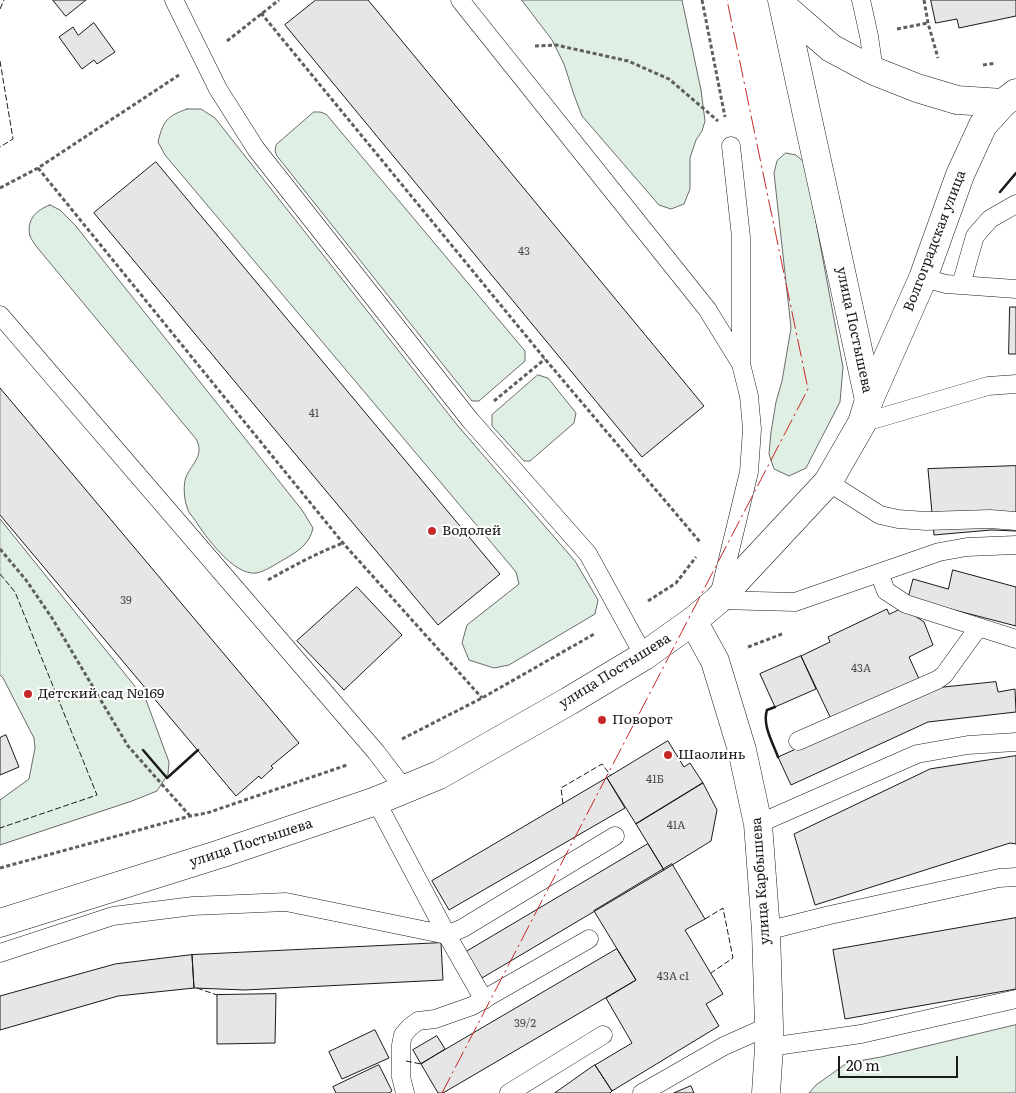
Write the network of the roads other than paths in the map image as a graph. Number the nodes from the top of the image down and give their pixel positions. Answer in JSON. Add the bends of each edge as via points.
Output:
{"nodes":[{"id":1,"x":174,"y":0,"type":"edge"},
{"id":2,"x":460,"y":0,"type":"edge"},
{"id":3,"x":861,"y":0,"type":"edge"},
{"id":4,"x":784,"y":4,"type":"edge"},
{"id":5,"x":874,"y":71,"type":"junction"},
{"id":6,"x":1009,"y":98,"type":"edge"},
{"id":7,"x":729,"y":138,"type":"road end"},
{"id":8,"x":1016,"y":204,"type":"edge"},
{"id":9,"x":923,"y":278,"type":"junction"},
{"id":10,"x":961,"y":285,"type":"junction"},
{"id":11,"x":1016,"y":289,"type":"edge"},
{"id":12,"x":0,"y":315,"type":"edge"},
{"id":13,"x":741,"y":364,"type":"junction"},
{"id":14,"x":1016,"y":384,"type":"edge"},
{"id":15,"x":866,"y":411,"type":"junction"},
{"id":16,"x":828,"y":482,"type":"junction"},
{"id":17,"x":1016,"y":520,"type":"edge"},
{"id":18,"x":1016,"y":545,"type":"edge"},
{"id":19,"x":878,"y":573,"type":"junction"},
{"id":20,"x":718,"y":600,"type":"junction"},
{"id":21,"x":693,"y":621,"type":"junction"},
{"id":22,"x":978,"y":628,"type":"junction"},
{"id":23,"x":1016,"y":639,"type":"edge"},
{"id":24,"x":644,"y":656,"type":"junction"},
{"id":25,"x":798,"y":741,"type":"dead end"},
{"id":26,"x":1016,"y":742,"type":"edge"},
{"id":27,"x":405,"y":790,"type":"junction"},
{"id":28,"x":376,"y":801,"type":"junction"},
{"id":29,"x":758,"y":824,"type":"junction"},
{"id":30,"x":615,"y":836,"type":"dead end"},
{"id":31,"x":1016,"y":877,"type":"edge"},
{"id":32,"x":0,"y":923,"type":"edge"},
{"id":33,"x":766,"y":931,"type":"junction"},
{"id":34,"x":447,"y":935,"type":"junction"},
{"id":35,"x":589,"y":939,"type":"dead end"},
{"id":36,"x":0,"y":954,"type":"edge"},
{"id":37,"x":1016,"y":999,"type":"edge"},
{"id":38,"x":484,"y":1000,"type":"junction"},
{"id":39,"x":603,"y":1035,"type":"dead end"},
{"id":40,"x":769,"y":1036,"type":"junction"},
{"id":41,"x":405,"y":1093,"type":"edge"},
{"id":42,"x":509,"y":1093,"type":"edge"},
{"id":43,"x":642,"y":1093,"type":"edge"},
{"id":44,"x":766,"y":1093,"type":"edge"}],
"edges":[{"from":1,"to":24,"type":"lane","via":[[218,88],[256,149],[470,420],[588,554]]},
{"from":2,"to":13,"type":"lane","via":[[707,309]]},
{"from":3,"to":5,"type":"lane"},
{"from":4,"to":5,"type":"main road","via":[[831,48]]},
{"from":4,"to":15,"type":"main road","name":"улица Постышева"},
{"from":5,"to":6,"type":"main road","via":[[957,100]]},
{"from":6,"to":9,"type":"main road","name":"Волгоградская улица","via":[[983,125],[960,176]]},
{"from":7,"to":13,"type":"lane","via":[[741,237]]},
{"from":8,"to":10,"type":"lane","via":[[990,219],[975,236]]},
{"from":9,"to":10,"type":"lane"},
{"from":9,"to":15,"type":"main road","name":"Волгоградская улица"},
{"from":10,"to":11,"type":"lane"},
{"from":12,"to":27,"type":"lane","via":[[376,752]]},
{"from":13,"to":20,"type":"lane","via":[[752,429],[749,472]]},
{"from":14,"to":15,"type":"lane","via":[[988,386]]},
{"from":15,"to":16,"type":"main road","name":"улица Постышева"},
{"from":16,"to":17,"type":"lane","via":[[880,515],[898,519],[926,522]]},
{"from":16,"to":20,"type":"main road","name":"улица Постышева"},
{"from":18,"to":19,"type":"lane","via":[[939,552]]},
{"from":19,"to":20,"type":"lane","via":[[795,602]]},
{"from":19,"to":22,"type":"lane","via":[[886,591],[906,604]]},
{"from":20,"to":21,"type":"main road","name":"улица Постышева"},
{"from":21,"to":24,"type":"main road","name":"улица Постышева"},
{"from":21,"to":29,"type":"main road","name":"улица Карбышева","via":[[715,661],[742,750]]},
{"from":22,"to":23,"type":"lane"},
{"from":22,"to":25,"type":"lane","via":[[937,680]]},
{"from":24,"to":27,"type":"main road","name":"улица Постышева","via":[[439,775]]},
{"from":26,"to":29,"type":"lane","via":[[968,745],[917,754]]},
{"from":27,"to":28,"type":"main road","name":"улица Постышева"},
{"from":28,"to":32,"type":"main road","name":"улица Постышева"},
{"from":28,"to":34,"type":"lane"},
{"from":29,"to":33,"type":"main road","name":"улица Карбышева"},
{"from":30,"to":34,"type":"lane"},
{"from":31,"to":33,"type":"lane","via":[[999,878]]},
{"from":33,"to":40,"type":"main road","name":"улица Карбышева"},
{"from":34,"to":36,"type":"lane","via":[[286,902],[193,906],[113,916]]},
{"from":34,"to":38,"type":"lane"},
{"from":35,"to":38,"type":"lane"},
{"from":37,"to":40,"type":"lane","via":[[861,1034]]},
{"from":38,"to":41,"type":"lane","via":[[449,1015],[418,1021],[403,1035],[400,1068]]},
{"from":39,"to":42,"type":"lane"},
{"from":40,"to":43,"type":"lane","via":[[724,1046]]},
{"from":40,"to":44,"type":"main road","name":"улица Карбышева"}]}
